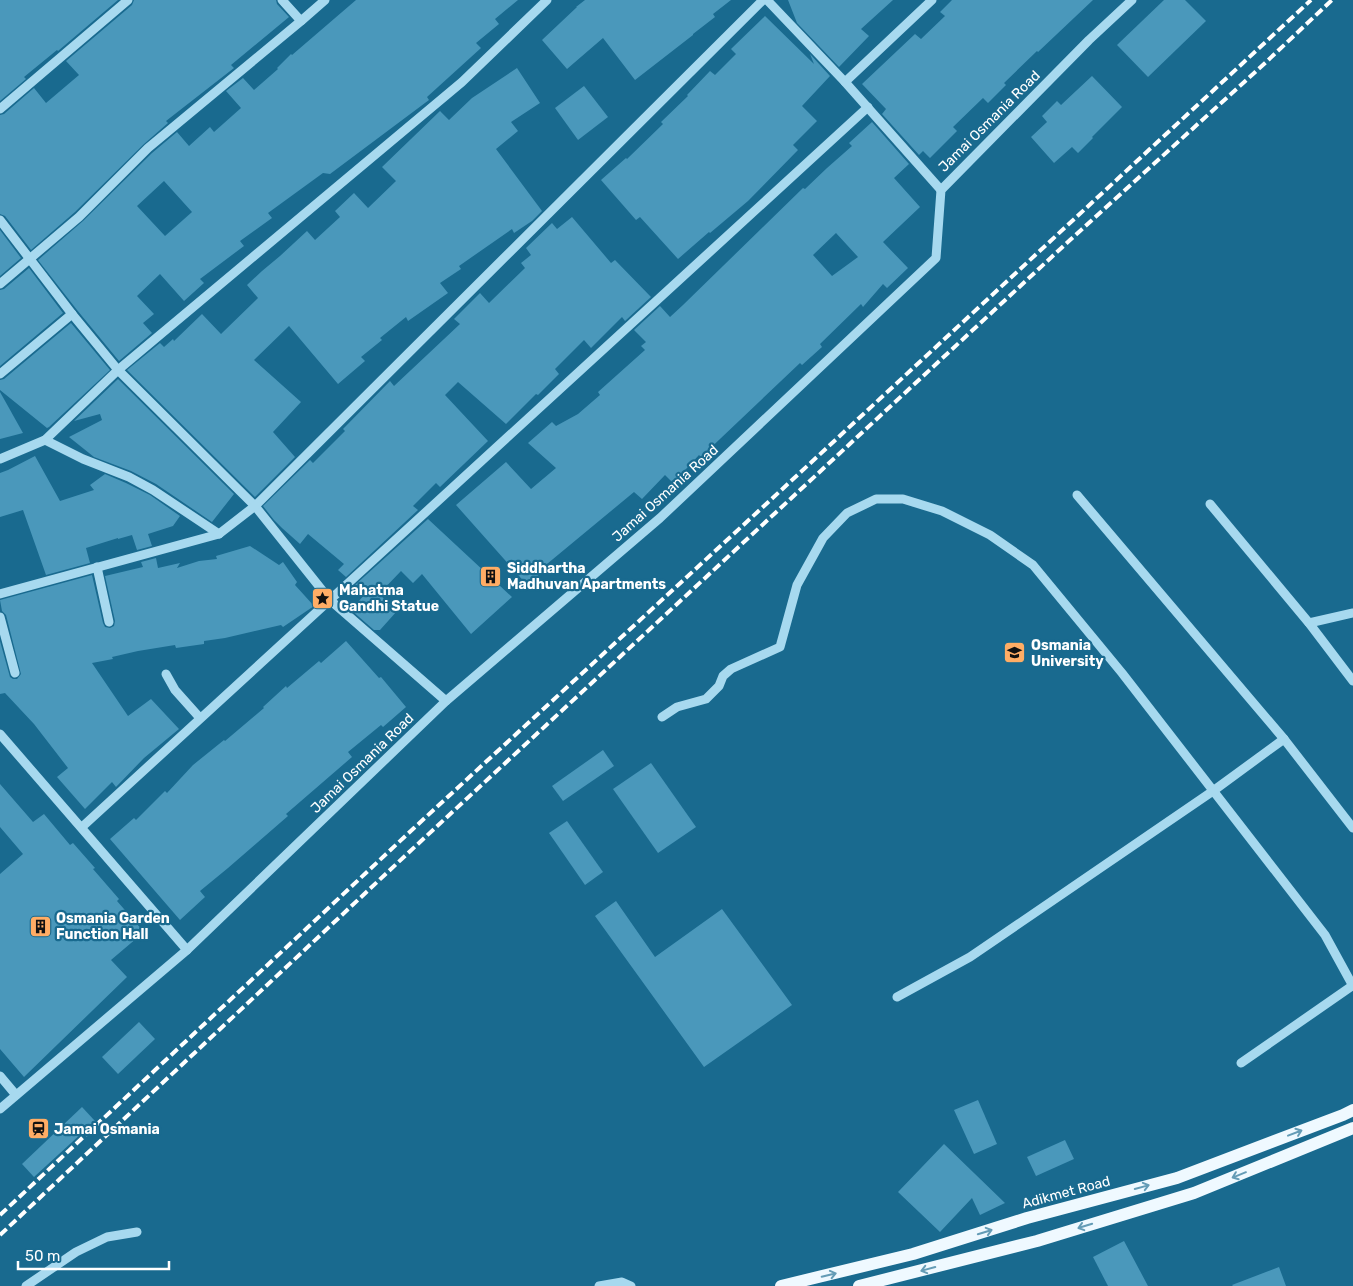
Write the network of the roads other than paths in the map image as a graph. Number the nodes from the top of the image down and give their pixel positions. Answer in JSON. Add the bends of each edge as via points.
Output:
{"nodes":[{"id":1,"x":128,"y":0,"type":"edge"},
{"id":2,"x":282,"y":0,"type":"edge"},
{"id":3,"x":325,"y":0,"type":"edge"},
{"id":4,"x":547,"y":0,"type":"edge"},
{"id":5,"x":763,"y":0,"type":"edge"},
{"id":6,"x":767,"y":0,"type":"edge"},
{"id":7,"x":932,"y":0,"type":"edge"},
{"id":8,"x":1132,"y":0,"type":"edge"},
{"id":9,"x":301,"y":21,"type":"junction"},
{"id":10,"x":845,"y":82,"type":"junction"},
{"id":11,"x":868,"y":108,"type":"junction"},
{"id":12,"x":0,"y":109,"type":"edge"},
{"id":13,"x":941,"y":190,"type":"junction"},
{"id":14,"x":0,"y":220,"type":"edge"},
{"id":15,"x":29,"y":259,"type":"junction"},
{"id":16,"x":0,"y":284,"type":"edge"},
{"id":17,"x":72,"y":314,"type":"junction"},
{"id":18,"x":118,"y":370,"type":"junction"},
{"id":19,"x":0,"y":374,"type":"edge"},
{"id":20,"x":45,"y":440,"type":"junction"},
{"id":21,"x":0,"y":459,"type":"edge"},
{"id":22,"x":1077,"y":495,"type":"dead end"},
{"id":23,"x":1210,"y":504,"type":"dead end"},
{"id":24,"x":255,"y":506,"type":"junction"},
{"id":25,"x":219,"y":534,"type":"junction"},
{"id":26,"x":97,"y":568,"type":"junction"},
{"id":27,"x":0,"y":594,"type":"edge"},
{"id":28,"x":330,"y":600,"type":"junction"},
{"id":29,"x":1353,"y":613,"type":"edge"},
{"id":30,"x":0,"y":617,"type":"edge"},
{"id":31,"x":109,"y":622,"type":"dead end"},
{"id":32,"x":1308,"y":623,"type":"junction"},
{"id":33,"x":15,"y":673,"type":"dead end"},
{"id":34,"x":166,"y":674,"type":"dead end"},
{"id":35,"x":1353,"y":681,"type":"edge"},
{"id":36,"x":446,"y":701,"type":"junction"},
{"id":37,"x":662,"y":717,"type":"dead end"},
{"id":38,"x":200,"y":718,"type":"junction"},
{"id":39,"x":0,"y":734,"type":"edge"},
{"id":40,"x":1284,"y":739,"type":"junction"},
{"id":41,"x":1213,"y":791,"type":"junction"},
{"id":42,"x":82,"y":827,"type":"junction"},
{"id":43,"x":1353,"y":828,"type":"edge"},
{"id":44,"x":187,"y":950,"type":"junction"},
{"id":45,"x":1353,"y":986,"type":"edge"},
{"id":46,"x":897,"y":997,"type":"dead end"},
{"id":47,"x":1241,"y":1064,"type":"dead end"},
{"id":48,"x":0,"y":1076,"type":"edge"},
{"id":49,"x":16,"y":1095,"type":"junction"},
{"id":50,"x":0,"y":1109,"type":"edge"},
{"id":51,"x":1353,"y":1110,"type":"edge"},
{"id":52,"x":1353,"y":1128,"type":"edge"},
{"id":53,"x":137,"y":1232,"type":"dead end"},
{"id":54,"x":26,"y":1286,"type":"edge"},
{"id":55,"x":599,"y":1286,"type":"edge"},
{"id":56,"x":631,"y":1286,"type":"edge"},
{"id":57,"x":781,"y":1286,"type":"edge"},
{"id":58,"x":859,"y":1286,"type":"edge"}],
"edges":[{"from":1,"to":12,"type":"street"},
{"from":2,"to":9,"type":"street"},
{"from":3,"to":9,"type":"street"},
{"from":4,"to":18,"type":"street","via":[[462,82]]},
{"from":5,"to":24,"type":"street"},
{"from":6,"to":10,"type":"street"},
{"from":7,"to":10,"type":"street"},
{"from":8,"to":13,"type":"street","name":"Jamai Osmania Road"},
{"from":9,"to":15,"type":"street","via":[[148,148],[79,217]]},
{"from":10,"to":11,"type":"street"},
{"from":11,"to":13,"type":"street"},
{"from":11,"to":28,"type":"street"},
{"from":13,"to":36,"type":"street","name":"Jamai Osmania Road","via":[[936,258],[660,518]]},
{"from":14,"to":15,"type":"street"},
{"from":15,"to":16,"type":"street"},
{"from":15,"to":17,"type":"street"},
{"from":17,"to":18,"type":"street"},
{"from":17,"to":19,"type":"street"},
{"from":18,"to":20,"type":"street"},
{"from":18,"to":24,"type":"street"},
{"from":20,"to":21,"type":"street"},
{"from":20,"to":25,"type":"street","via":[[129,477]]},
{"from":22,"to":40,"type":"street"},
{"from":23,"to":32,"type":"street"},
{"from":24,"to":25,"type":"street"},
{"from":24,"to":28,"type":"street"},
{"from":25,"to":26,"type":"street"},
{"from":26,"to":27,"type":"street"},
{"from":26,"to":31,"type":"street"},
{"from":28,"to":36,"type":"street"},
{"from":28,"to":38,"type":"street"},
{"from":29,"to":32,"type":"street"},
{"from":30,"to":33,"type":"street"},
{"from":32,"to":35,"type":"street"},
{"from":34,"to":38,"type":"street","via":[[175,690]]},
{"from":36,"to":44,"type":"street","name":"Jamai Osmania Road"},
{"from":37,"to":41,"type":"street","via":[[677,707],[706,699],[731,669],[780,647],[797,585],[823,538],[847,513],[876,499],[903,499],[942,511],[990,535],[1033,565]]},
{"from":38,"to":42,"type":"street"},
{"from":39,"to":42,"type":"street"},
{"from":40,"to":41,"type":"street"},
{"from":40,"to":43,"type":"street"},
{"from":41,"to":45,"type":"street","via":[[1325,935]]},
{"from":41,"to":46,"type":"street","via":[[970,957]]},
{"from":42,"to":44,"type":"street"},
{"from":44,"to":49,"type":"street","name":"Jamai Osmania Road"},
{"from":45,"to":47,"type":"street"},
{"from":48,"to":49,"type":"street"},
{"from":49,"to":50,"type":"street","name":"Jamai Osmania Road"},
{"from":57,"to":51,"type":"main road","name":"Adikmet Road","one_way":true,"via":[[913,1254],[1027,1218],[1177,1178]]},
{"from":52,"to":58,"type":"main road","one_way":true,"via":[[1194,1193],[1037,1241]]},
{"from":53,"to":54,"type":"street","via":[[107,1237],[76,1252]]},
{"from":55,"to":56,"type":"street","via":[[622,1282]]}]}
